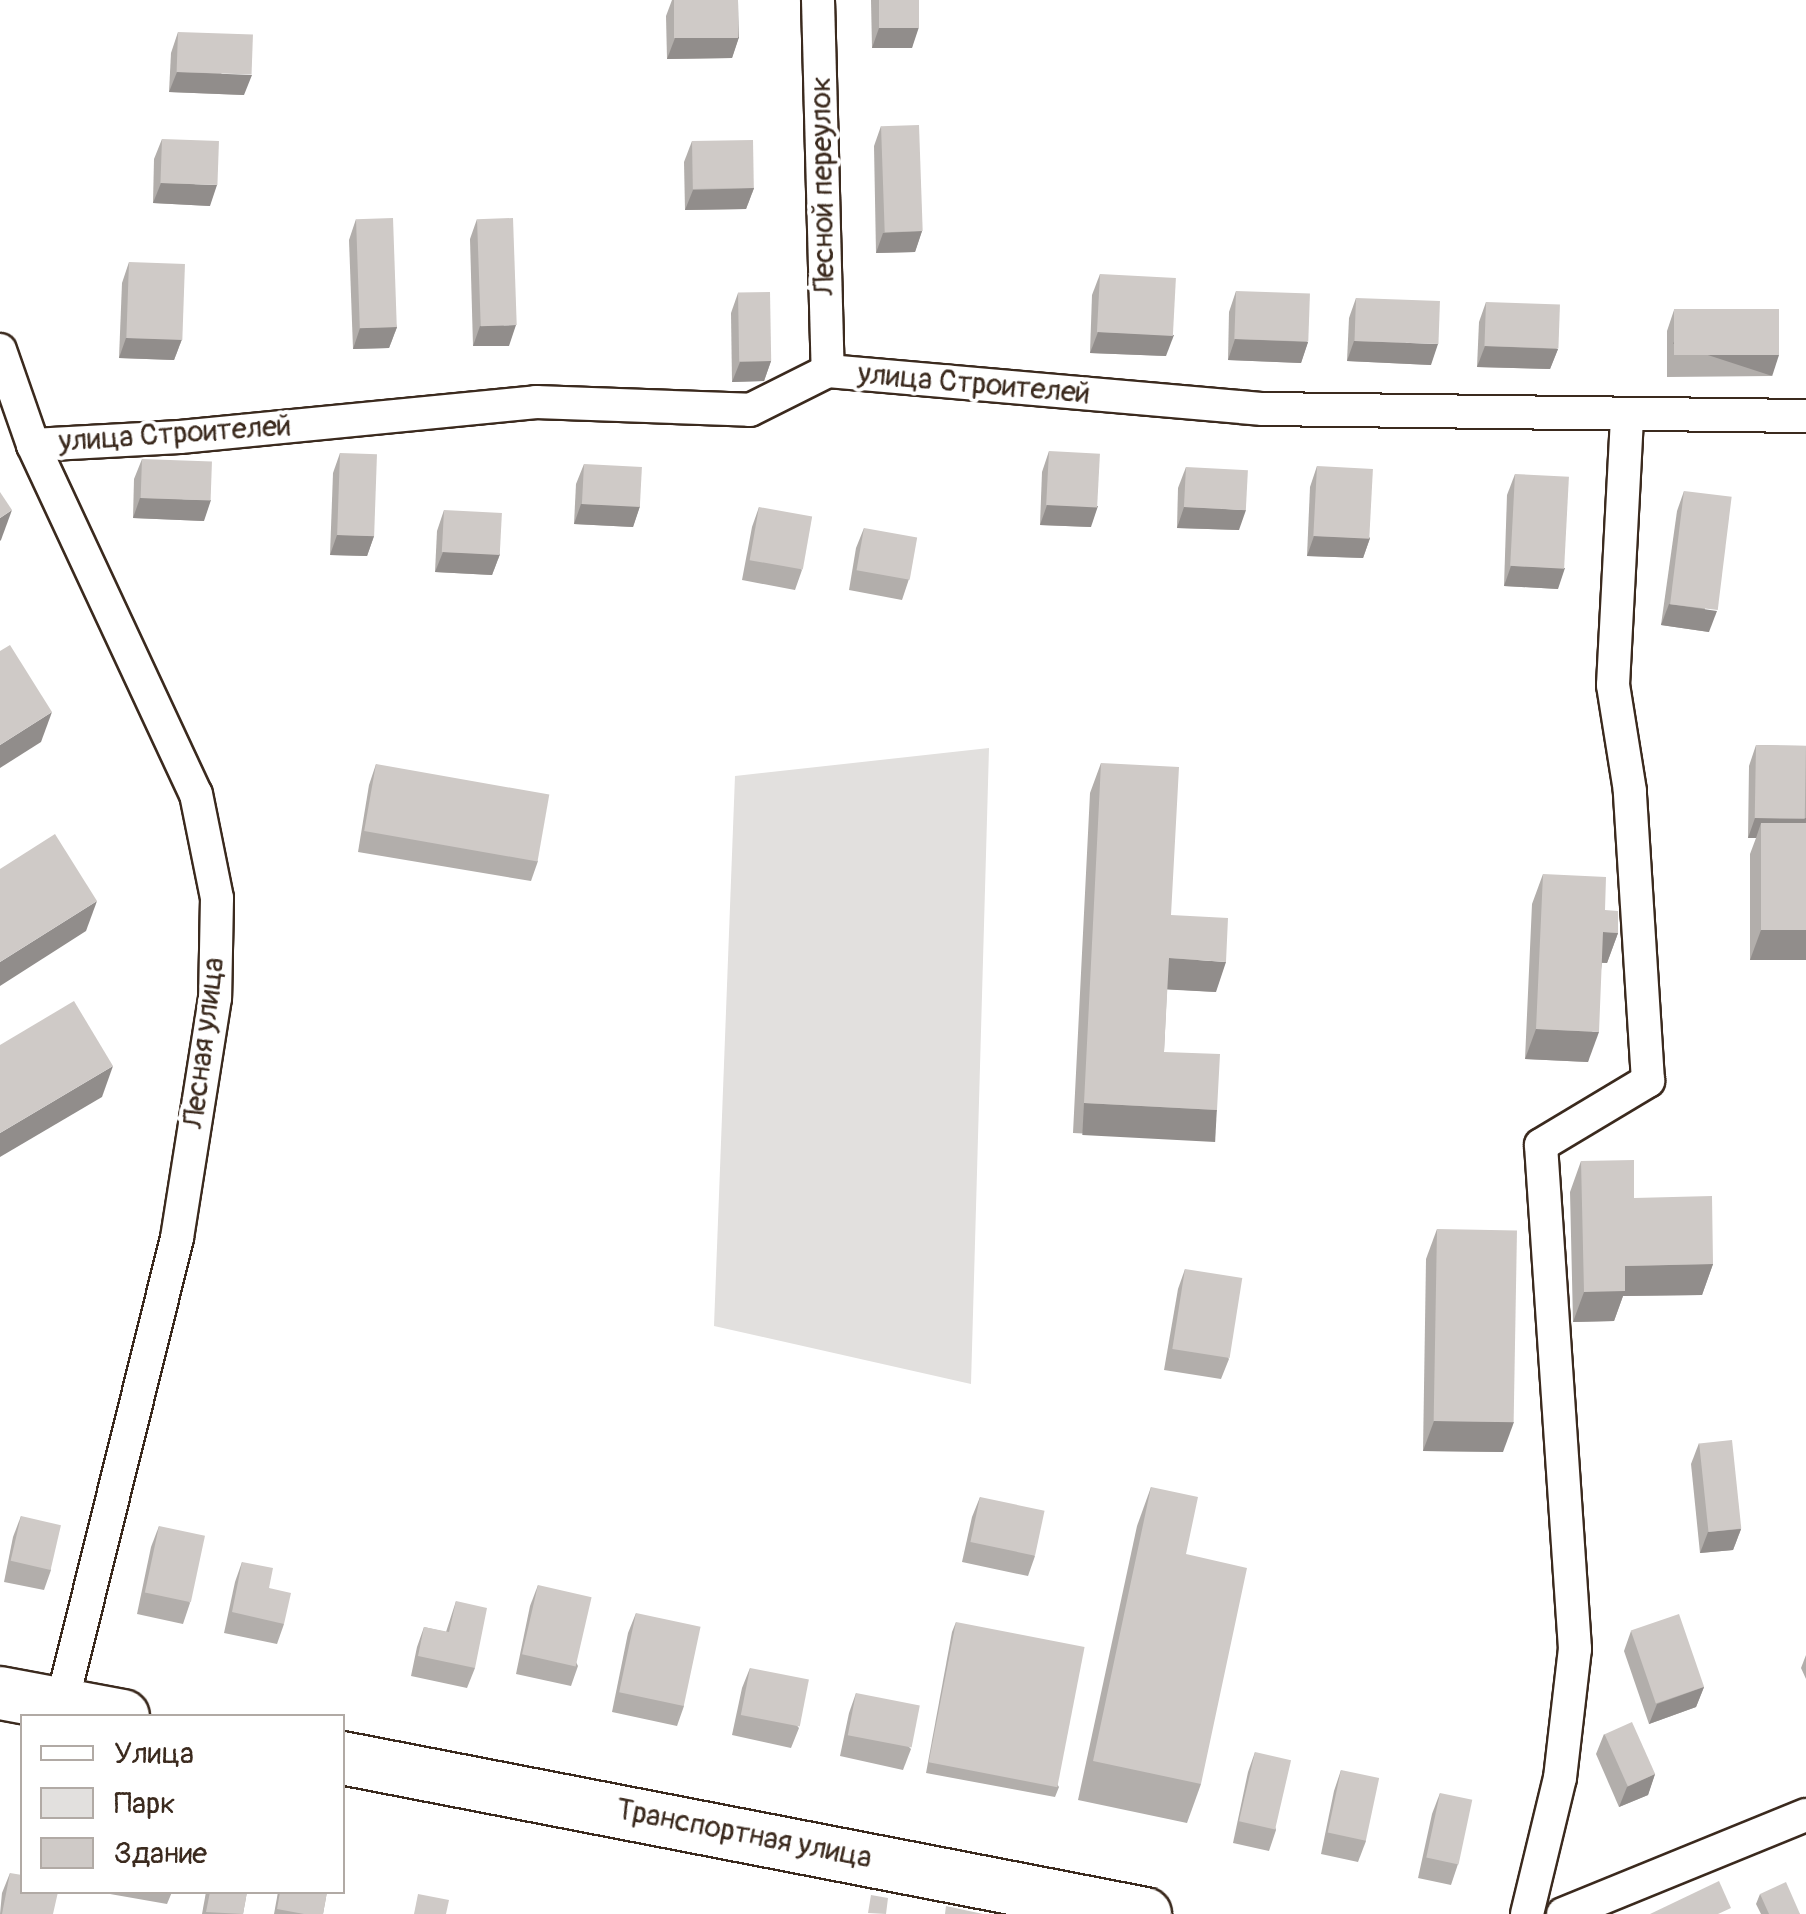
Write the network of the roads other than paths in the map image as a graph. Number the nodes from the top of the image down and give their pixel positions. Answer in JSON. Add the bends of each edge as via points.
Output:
{"nodes":[{"id":1,"x":818,"y":0,"type":"edge"},
{"id":2,"x":0,"y":350,"type":"edge"},
{"id":3,"x":828,"y":372,"type":"junction"},
{"id":4,"x":1627,"y":414,"type":"junction"},
{"id":5,"x":1806,"y":416,"type":"edge"},
{"id":6,"x":33,"y":444,"type":"junction"},
{"id":7,"x":0,"y":1693,"type":"edge"},
{"id":8,"x":61,"y":1705,"type":"junction"},
{"id":9,"x":112,"y":1714,"type":"edge"},
{"id":10,"x":345,"y":1759,"type":"edge"},
{"id":11,"x":1806,"y":1815,"type":"edge"},
{"id":12,"x":1145,"y":1914,"type":"edge"},
{"id":13,"x":1526,"y":1914,"type":"edge"},
{"id":14,"x":1563,"y":1914,"type":"edge"}],
"edges":[{"from":1,"to":3,"type":"street","name":"Лесной переулок"},
{"from":2,"to":6,"type":"street","name":"Лесная улица"},
{"from":3,"to":4,"type":"street","name":"улица Строителей","via":[[1263,409]]},
{"from":3,"to":6,"type":"street","name":"улица Строителей","via":[[750,410],[536,402],[180,437]]},
{"from":4,"to":5,"type":"street","name":"улица Строителей"},
{"from":4,"to":13,"type":"street","via":[[1613,686],[1630,791],[1648,1081],[1541,1145],[1575,1649],[1560,1778]]},
{"from":6,"to":8,"type":"street","name":"Лесная улица","via":[[196,794],[216,898],[215,998],[177,1238]]},
{"from":7,"to":8,"type":"main road"},
{"from":8,"to":9,"type":"main road"},
{"from":10,"to":12,"type":"main road","name":"Транспортная улица"},
{"from":11,"to":14,"type":"street"}]}
